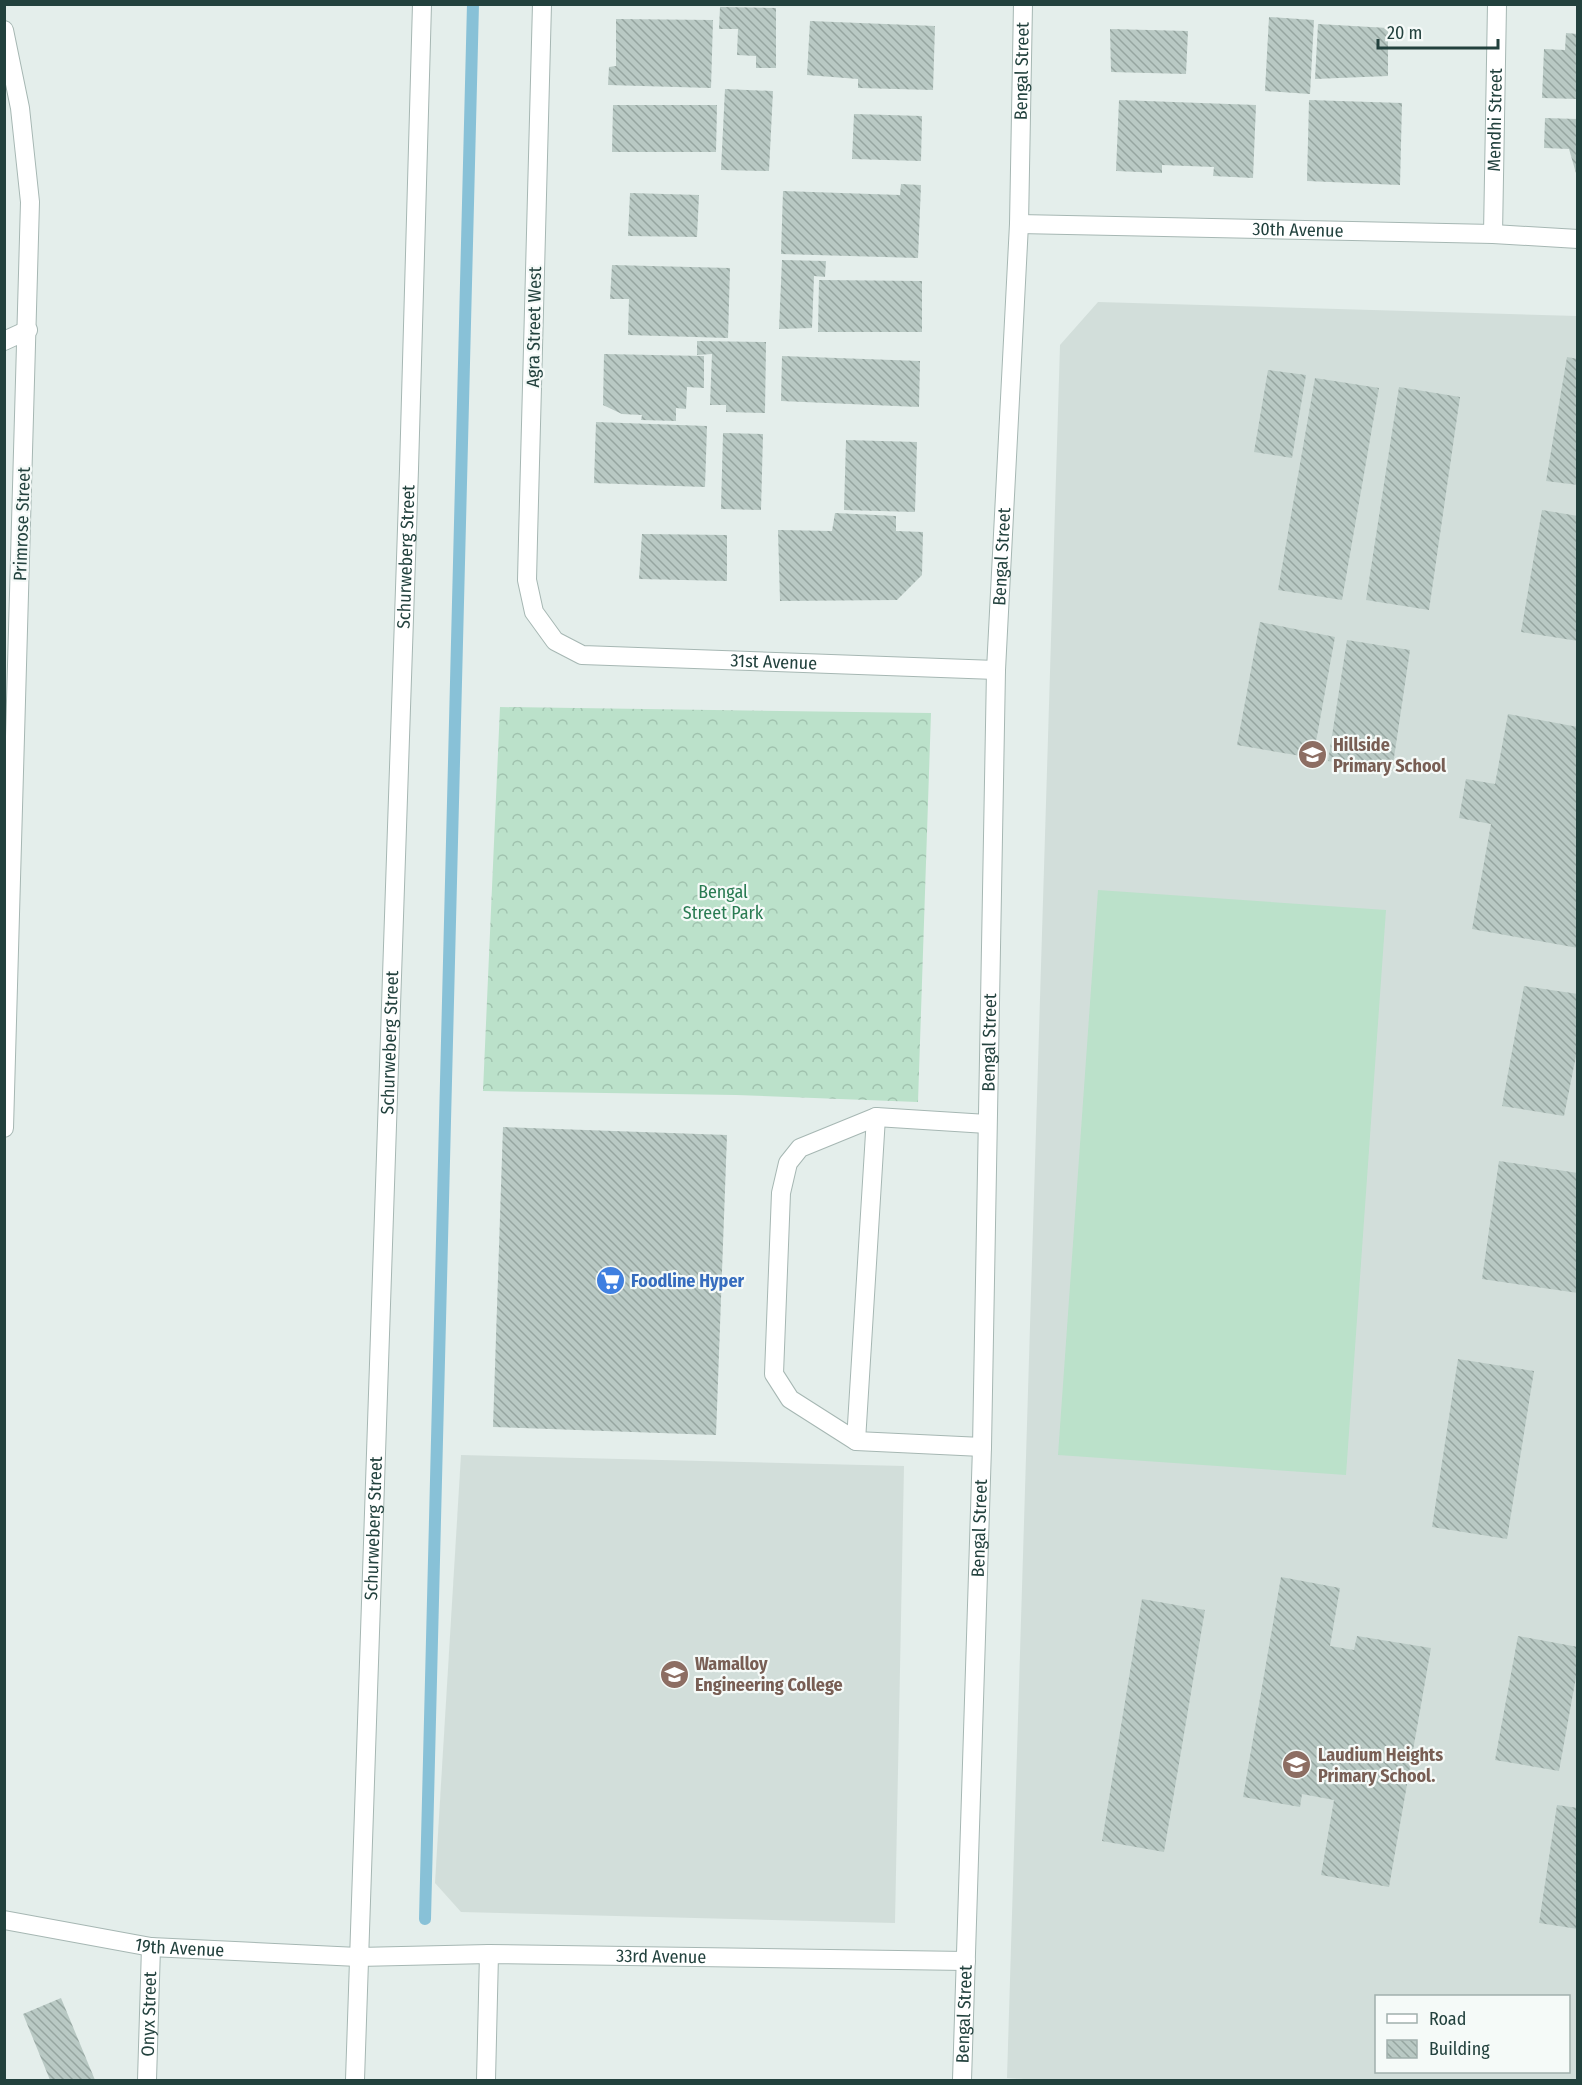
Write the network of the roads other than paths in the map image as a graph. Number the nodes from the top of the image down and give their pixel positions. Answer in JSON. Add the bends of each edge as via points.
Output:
{"nodes":[{"id":1,"x":422,"y":4,"type":"edge"},
{"id":2,"x":542,"y":4,"type":"edge"},
{"id":3,"x":1023,"y":4,"type":"edge"},
{"id":4,"x":1497,"y":4,"type":"edge"},
{"id":5,"x":4,"y":30,"type":"edge"},
{"id":6,"x":1019,"y":224,"type":"junction"},
{"id":7,"x":1493,"y":234,"type":"junction"},
{"id":8,"x":1578,"y":238,"type":"edge"},
{"id":9,"x":28,"y":330,"type":"junction"},
{"id":10,"x":4,"y":341,"type":"edge"},
{"id":11,"x":555,"y":641,"type":"joint"},
{"id":12,"x":996,"y":670,"type":"junction"},
{"id":13,"x":9,"y":874,"type":"edge"},
{"id":14,"x":876,"y":1117,"type":"junction"},
{"id":15,"x":987,"y":1124,"type":"junction"},
{"id":16,"x":4,"y":1128,"type":"edge"},
{"id":17,"x":856,"y":1441,"type":"junction"},
{"id":18,"x":982,"y":1448,"type":"junction"},
{"id":19,"x":4,"y":1920,"type":"edge"},
{"id":20,"x":151,"y":1947,"type":"junction"},
{"id":21,"x":489,"y":1954,"type":"junction"},
{"id":22,"x":358,"y":1957,"type":"junction"},
{"id":23,"x":966,"y":1961,"type":"junction"},
{"id":24,"x":147,"y":2080,"type":"edge"},
{"id":25,"x":355,"y":2080,"type":"edge"},
{"id":26,"x":486,"y":2080,"type":"edge"},
{"id":27,"x":962,"y":2080,"type":"edge"}],
"edges":[{"from":1,"to":22,"type":"street","name":"Schurweberg Street"},
{"from":2,"to":11,"type":"street","name":"Agra Street West","via":[[527,580],[534,612]]},
{"from":3,"to":6,"type":"street","name":"Bengal Street"},
{"from":4,"to":7,"type":"street","name":"Mendhi Street"},
{"from":5,"to":9,"type":"street","name":"Primrose Street","via":[[20,108],[30,202]]},
{"from":6,"to":7,"type":"street","name":"30th Avenue"},
{"from":6,"to":12,"type":"street","name":"Bengal Street"},
{"from":7,"to":8,"type":"street","name":"30th Avenue"},
{"from":9,"to":10,"type":"street"},
{"from":9,"to":13,"type":"street","name":"Primrose Street"},
{"from":11,"to":12,"type":"street","name":"31st Avenue","via":[[582,655]]},
{"from":12,"to":15,"type":"street","name":"Bengal Street"},
{"from":13,"to":16,"type":"street","name":"Primrose Street"},
{"from":14,"to":15,"type":"street"},
{"from":14,"to":17,"type":"street"},
{"from":14,"to":17,"type":"street","via":[[800,1148],[788,1163],[781,1193],[774,1374],[790,1399]]},
{"from":15,"to":18,"type":"street","name":"Bengal Street"},
{"from":17,"to":18,"type":"street"},
{"from":18,"to":23,"type":"street","name":"Bengal Street"},
{"from":19,"to":20,"type":"street","name":"19th Avenue"},
{"from":20,"to":22,"type":"street","name":"19th Avenue"},
{"from":20,"to":24,"type":"street","name":"Onyx Street"},
{"from":21,"to":22,"type":"street","name":"33rd Avenue"},
{"from":21,"to":23,"type":"street","name":"33rd Avenue"},
{"from":21,"to":26,"type":"street"},
{"from":22,"to":25,"type":"street","name":"Schurweberg Street"},
{"from":23,"to":27,"type":"street","name":"Bengal Street"}]}
